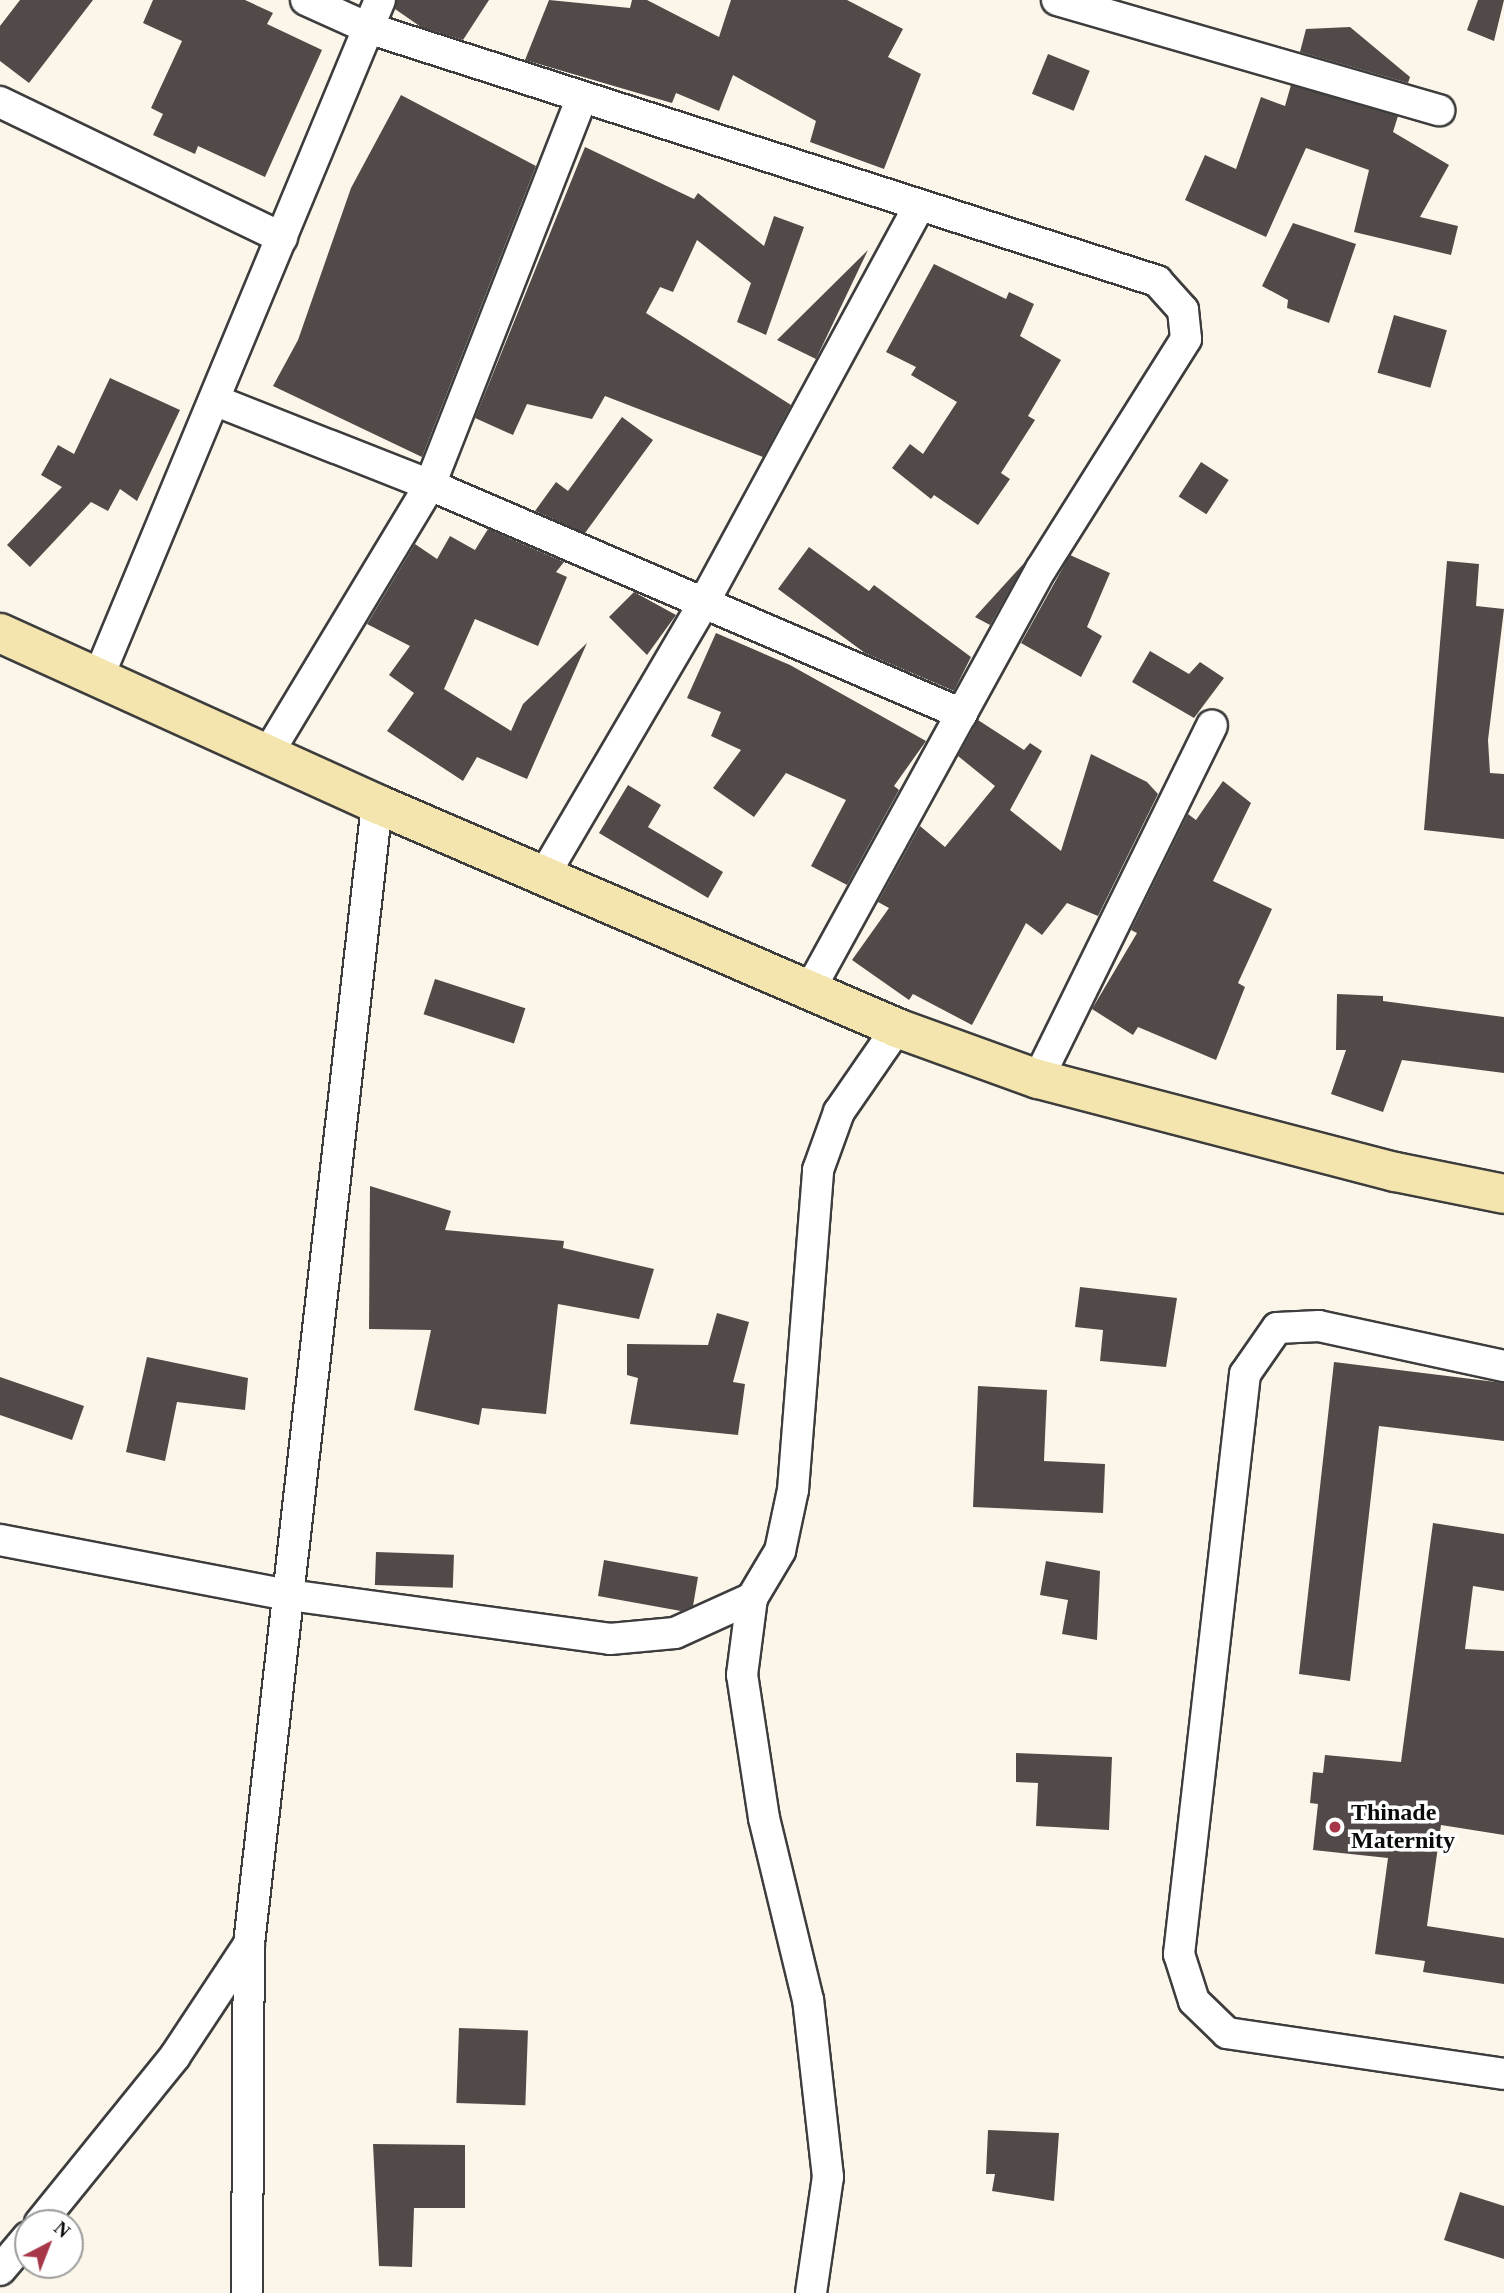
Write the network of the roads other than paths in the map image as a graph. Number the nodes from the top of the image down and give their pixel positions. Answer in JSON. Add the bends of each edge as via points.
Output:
{"nodes":[{"id":1,"x":306,"y":0,"type":"edge"},
{"id":2,"x":380,"y":0,"type":"edge"},
{"id":3,"x":1058,"y":0,"type":"edge"},
{"id":4,"x":368,"y":28,"type":"junction"},
{"id":5,"x":582,"y":98,"type":"junction"},
{"id":6,"x":0,"y":102,"type":"edge"},
{"id":7,"x":1439,"y":110,"type":"dead end"},
{"id":8,"x":918,"y":208,"type":"junction"},
{"id":9,"x":282,"y":238,"type":"junction"},
{"id":10,"x":214,"y":400,"type":"junction"},
{"id":11,"x":430,"y":485,"type":"junction"},
{"id":12,"x":703,"y":604,"type":"junction"},
{"id":13,"x":0,"y":633,"type":"edge"},
{"id":14,"x":98,"y":678,"type":"junction"},
{"id":15,"x":962,"y":714,"type":"junction"},
{"id":16,"x":1212,"y":725,"type":"dead end"},
{"id":17,"x":267,"y":755,"type":"junction"},
{"id":18,"x":377,"y":804,"type":"junction"},
{"id":19,"x":543,"y":877,"type":"junction"},
{"id":20,"x":810,"y":989,"type":"junction"},
{"id":21,"x":897,"y":1028,"type":"junction"},
{"id":22,"x":1038,"y":1079,"type":"junction"},
{"id":23,"x":1504,"y":1195,"type":"edge"},
{"id":24,"x":1504,"y":1366,"type":"edge"},
{"id":25,"x":0,"y":1540,"type":"edge"},
{"id":26,"x":289,"y":1595,"type":"junction"},
{"id":27,"x":752,"y":1598,"type":"junction"},
{"id":28,"x":249,"y":1944,"type":"junction"},
{"id":29,"x":1504,"y":2074,"type":"edge"},
{"id":30,"x":51,"y":2209,"type":"edge"},
{"id":31,"x":14,"y":2254,"type":"edge"},
{"id":32,"x":0,"y":2270,"type":"edge"},
{"id":33,"x":247,"y":2293,"type":"edge"},
{"id":34,"x":811,"y":2293,"type":"edge"}],
"edges":[{"from":1,"to":4,"type":"street"},
{"from":2,"to":4,"type":"street"},
{"from":3,"to":7,"type":"street"},
{"from":4,"to":5,"type":"street"},
{"from":4,"to":9,"type":"street"},
{"from":5,"to":8,"type":"street"},
{"from":5,"to":11,"type":"street"},
{"from":6,"to":9,"type":"street"},
{"from":8,"to":12,"type":"street"},
{"from":8,"to":15,"type":"street","via":[[1157,281],[1183,310],[1186,340],[1041,569]]},
{"from":9,"to":10,"type":"street"},
{"from":10,"to":11,"type":"street"},
{"from":10,"to":14,"type":"street"},
{"from":11,"to":12,"type":"street"},
{"from":11,"to":17,"type":"street"},
{"from":12,"to":15,"type":"street"},
{"from":12,"to":19,"type":"street"},
{"from":13,"to":14,"type":"street"},
{"from":14,"to":17,"type":"street"},
{"from":15,"to":20,"type":"street"},
{"from":16,"to":22,"type":"street"},
{"from":17,"to":18,"type":"street"},
{"from":18,"to":19,"type":"street"},
{"from":18,"to":26,"type":"street"},
{"from":19,"to":20,"type":"street"},
{"from":20,"to":21,"type":"street"},
{"from":21,"to":22,"type":"street"},
{"from":21,"to":27,"type":"street","via":[[839,1112],[818,1170],[793,1490],[780,1552]]},
{"from":22,"to":23,"type":"street","via":[[1395,1172]]},
{"from":24,"to":29,"type":"street","via":[[1319,1326],[1278,1328],[1245,1374],[1178,1954],[1194,2001],[1227,2033]]},
{"from":25,"to":26,"type":"street"},
{"from":26,"to":27,"type":"street","via":[[610,1639],[676,1633]]},
{"from":26,"to":28,"type":"street"},
{"from":27,"to":34,"type":"street","via":[[742,1675],[764,1818],[808,2000],[828,2177]]},
{"from":28,"to":30,"type":"street","via":[[174,2056]]},
{"from":28,"to":33,"type":"street"},
{"from":31,"to":32,"type":"street"}]}
